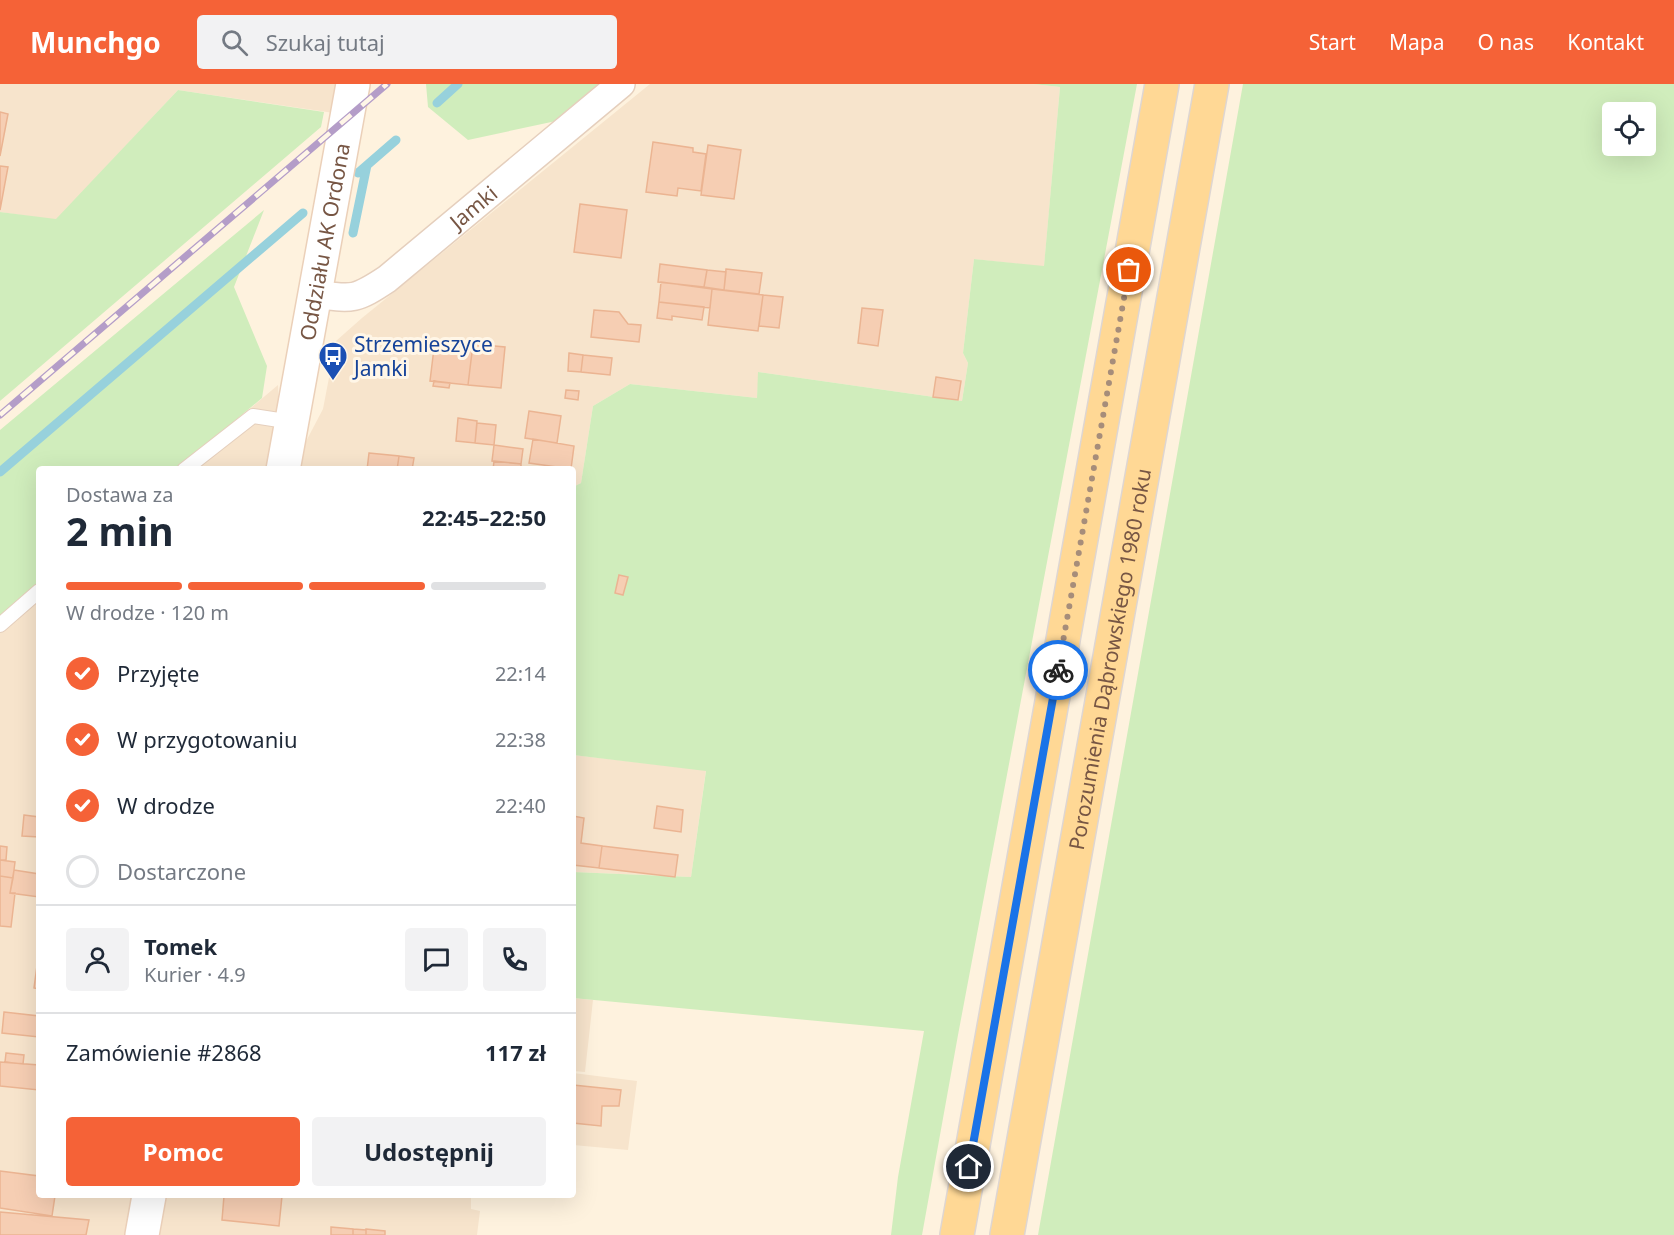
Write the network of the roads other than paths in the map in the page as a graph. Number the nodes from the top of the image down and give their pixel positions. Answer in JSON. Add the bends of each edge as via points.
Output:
{"nodes":[{"id":1,"x":353,"y":84,"type":"edge"},
{"id":2,"x":621,"y":84,"type":"edge"},
{"id":3,"x":1162,"y":84,"type":"edge"},
{"id":4,"x":1212,"y":84,"type":"edge"},
{"id":5,"x":314,"y":294,"type":"junction"},
{"id":6,"x":292,"y":422,"type":"junction"},
{"id":7,"x":189,"y":466,"type":"edge"},
{"id":8,"x":284,"y":466,"type":"edge"},
{"id":9,"x":36,"y":594,"type":"edge"},
{"id":10,"x":0,"y":625,"type":"edge"},
{"id":11,"x":149,"y":1198,"type":"edge"},
{"id":12,"x":142,"y":1235,"type":"edge"},
{"id":13,"x":957,"y":1235,"type":"edge"},
{"id":14,"x":1007,"y":1235,"type":"edge"}],
"edges":[{"from":1,"to":5,"type":"street","name":"Oddziału AK Ordona"},
{"from":2,"to":5,"type":"street","name":"Jamki","via":[[387,279],[363,295],[346,298]]},
{"from":3,"to":13,"type":"main road"},
{"from":4,"to":14,"type":"main road","name":"Porozumienia Dąbrowskiego 1980 roku"},
{"from":5,"to":6,"type":"street","name":"Oddziału AK Ordona"},
{"from":6,"to":7,"type":"lane","via":[[253,416]]},
{"from":6,"to":8,"type":"street","name":"Oddziału AK Ordona"},
{"from":9,"to":10,"type":"lane"},
{"from":11,"to":12,"type":"street"}]}
